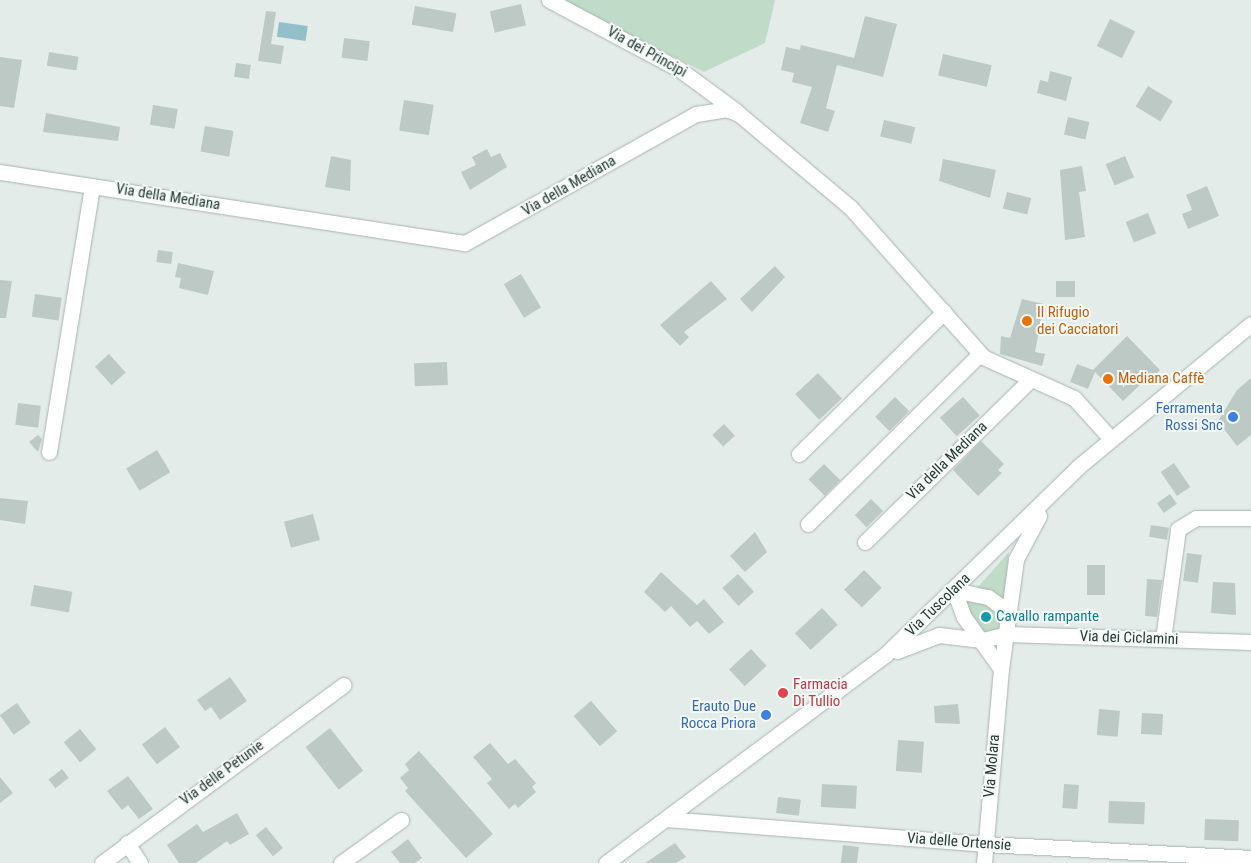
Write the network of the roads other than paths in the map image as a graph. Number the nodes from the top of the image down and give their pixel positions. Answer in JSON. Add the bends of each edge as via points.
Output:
{"nodes":[{"id":1,"x":549,"y":0,"type":"edge"},
{"id":2,"x":739,"y":114,"type":"junction"},
{"id":3,"x":0,"y":172,"type":"edge"},
{"id":4,"x":92,"y":186,"type":"junction"},
{"id":5,"x":944,"y":312,"type":"junction"},
{"id":6,"x":1251,"y":324,"type":"edge"},
{"id":7,"x":980,"y":354,"type":"junction"},
{"id":8,"x":1030,"y":380,"type":"junction"},
{"id":9,"x":1111,"y":439,"type":"junction"},
{"id":10,"x":49,"y":452,"type":"dead end"},
{"id":11,"x":799,"y":454,"type":"dead end"},
{"id":12,"x":1078,"y":467,"type":"junction"},
{"id":13,"x":1251,"y":518,"type":"edge"},
{"id":14,"x":808,"y":524,"type":"dead end"},
{"id":15,"x":865,"y":542,"type":"dead end"},
{"id":16,"x":954,"y":590,"type":"junction"},
{"id":17,"x":1007,"y":611,"type":"junction"},
{"id":18,"x":1007,"y":634,"type":"junction"},
{"id":19,"x":1163,"y":639,"type":"junction"},
{"id":20,"x":982,"y":640,"type":"junction"},
{"id":21,"x":1251,"y":642,"type":"edge"},
{"id":22,"x":885,"y":655,"type":"junction"},
{"id":23,"x":1001,"y":669,"type":"junction"},
{"id":24,"x":343,"y":685,"type":"dead end"},
{"id":25,"x":667,"y":819,"type":"junction"},
{"id":26,"x":400,"y":820,"type":"dead end"},
{"id":27,"x":127,"y":843,"type":"junction"},
{"id":28,"x":985,"y":844,"type":"junction"},
{"id":29,"x":1251,"y":858,"type":"edge"},
{"id":30,"x":102,"y":863,"type":"edge"},
{"id":31,"x":140,"y":863,"type":"edge"},
{"id":32,"x":341,"y":863,"type":"edge"},
{"id":33,"x":606,"y":863,"type":"edge"},
{"id":34,"x":984,"y":863,"type":"edge"}],
"edges":[{"from":1,"to":2,"type":"street","name":"Via dei Principi","via":[[671,65]]},
{"from":2,"to":4,"type":"street","name":"Via della Mediana","via":[[717,108],[696,114],[465,243]]},
{"from":2,"to":5,"type":"street","name":"Via della Mediana","via":[[850,207]]},
{"from":3,"to":4,"type":"street","name":"Via della Mediana"},
{"from":4,"to":10,"type":"street"},
{"from":5,"to":7,"type":"street","name":"Via della Mediana"},
{"from":5,"to":11,"type":"street"},
{"from":6,"to":9,"type":"street","name":"Via Tuscolana"},
{"from":7,"to":8,"type":"street","name":"Via della Mediana","via":[[994,365]]},
{"from":7,"to":14,"type":"street"},
{"from":8,"to":9,"type":"street","name":"Via della Mediana","via":[[1079,402]]},
{"from":8,"to":15,"type":"street","name":"Via della Mediana"},
{"from":9,"to":12,"type":"street","name":"Via Tuscolana"},
{"from":12,"to":16,"type":"street","name":"Via Tuscolana"},
{"from":12,"to":17,"type":"street","name":"Via Molara","via":[[1022,542]]},
{"from":13,"to":19,"type":"street","via":[[1196,518],[1178,529]]},
{"from":16,"to":17,"type":"street","via":[[988,597]]},
{"from":16,"to":20,"type":"street","via":[[964,617]]},
{"from":16,"to":22,"type":"street","name":"Via Tuscolana"},
{"from":17,"to":18,"type":"street","name":"Via Molara"},
{"from":18,"to":19,"type":"street","name":"Via dei Ciclamini"},
{"from":18,"to":20,"type":"street","name":"Via dei Ciclamini"},
{"from":18,"to":23,"type":"street","name":"Via Molara"},
{"from":19,"to":21,"type":"street","name":"Via dei Ciclamini"},
{"from":20,"to":22,"type":"street","name":"Via dei Ciclamini","via":[[939,636]]},
{"from":20,"to":23,"type":"street"},
{"from":22,"to":25,"type":"street","name":"Via Tuscolana"},
{"from":23,"to":28,"type":"street","name":"Via Molara"},
{"from":24,"to":27,"type":"street","name":"Via delle Petunie"},
{"from":25,"to":28,"type":"street","name":"Via delle Ortensie"},
{"from":25,"to":33,"type":"street","name":"Via Tuscolana"},
{"from":26,"to":32,"type":"street"},
{"from":27,"to":30,"type":"street","name":"Via delle Petunie"},
{"from":27,"to":31,"type":"street"},
{"from":28,"to":29,"type":"street","name":"Via delle Ortensie"},
{"from":28,"to":34,"type":"street","name":"Via Molara"}]}
